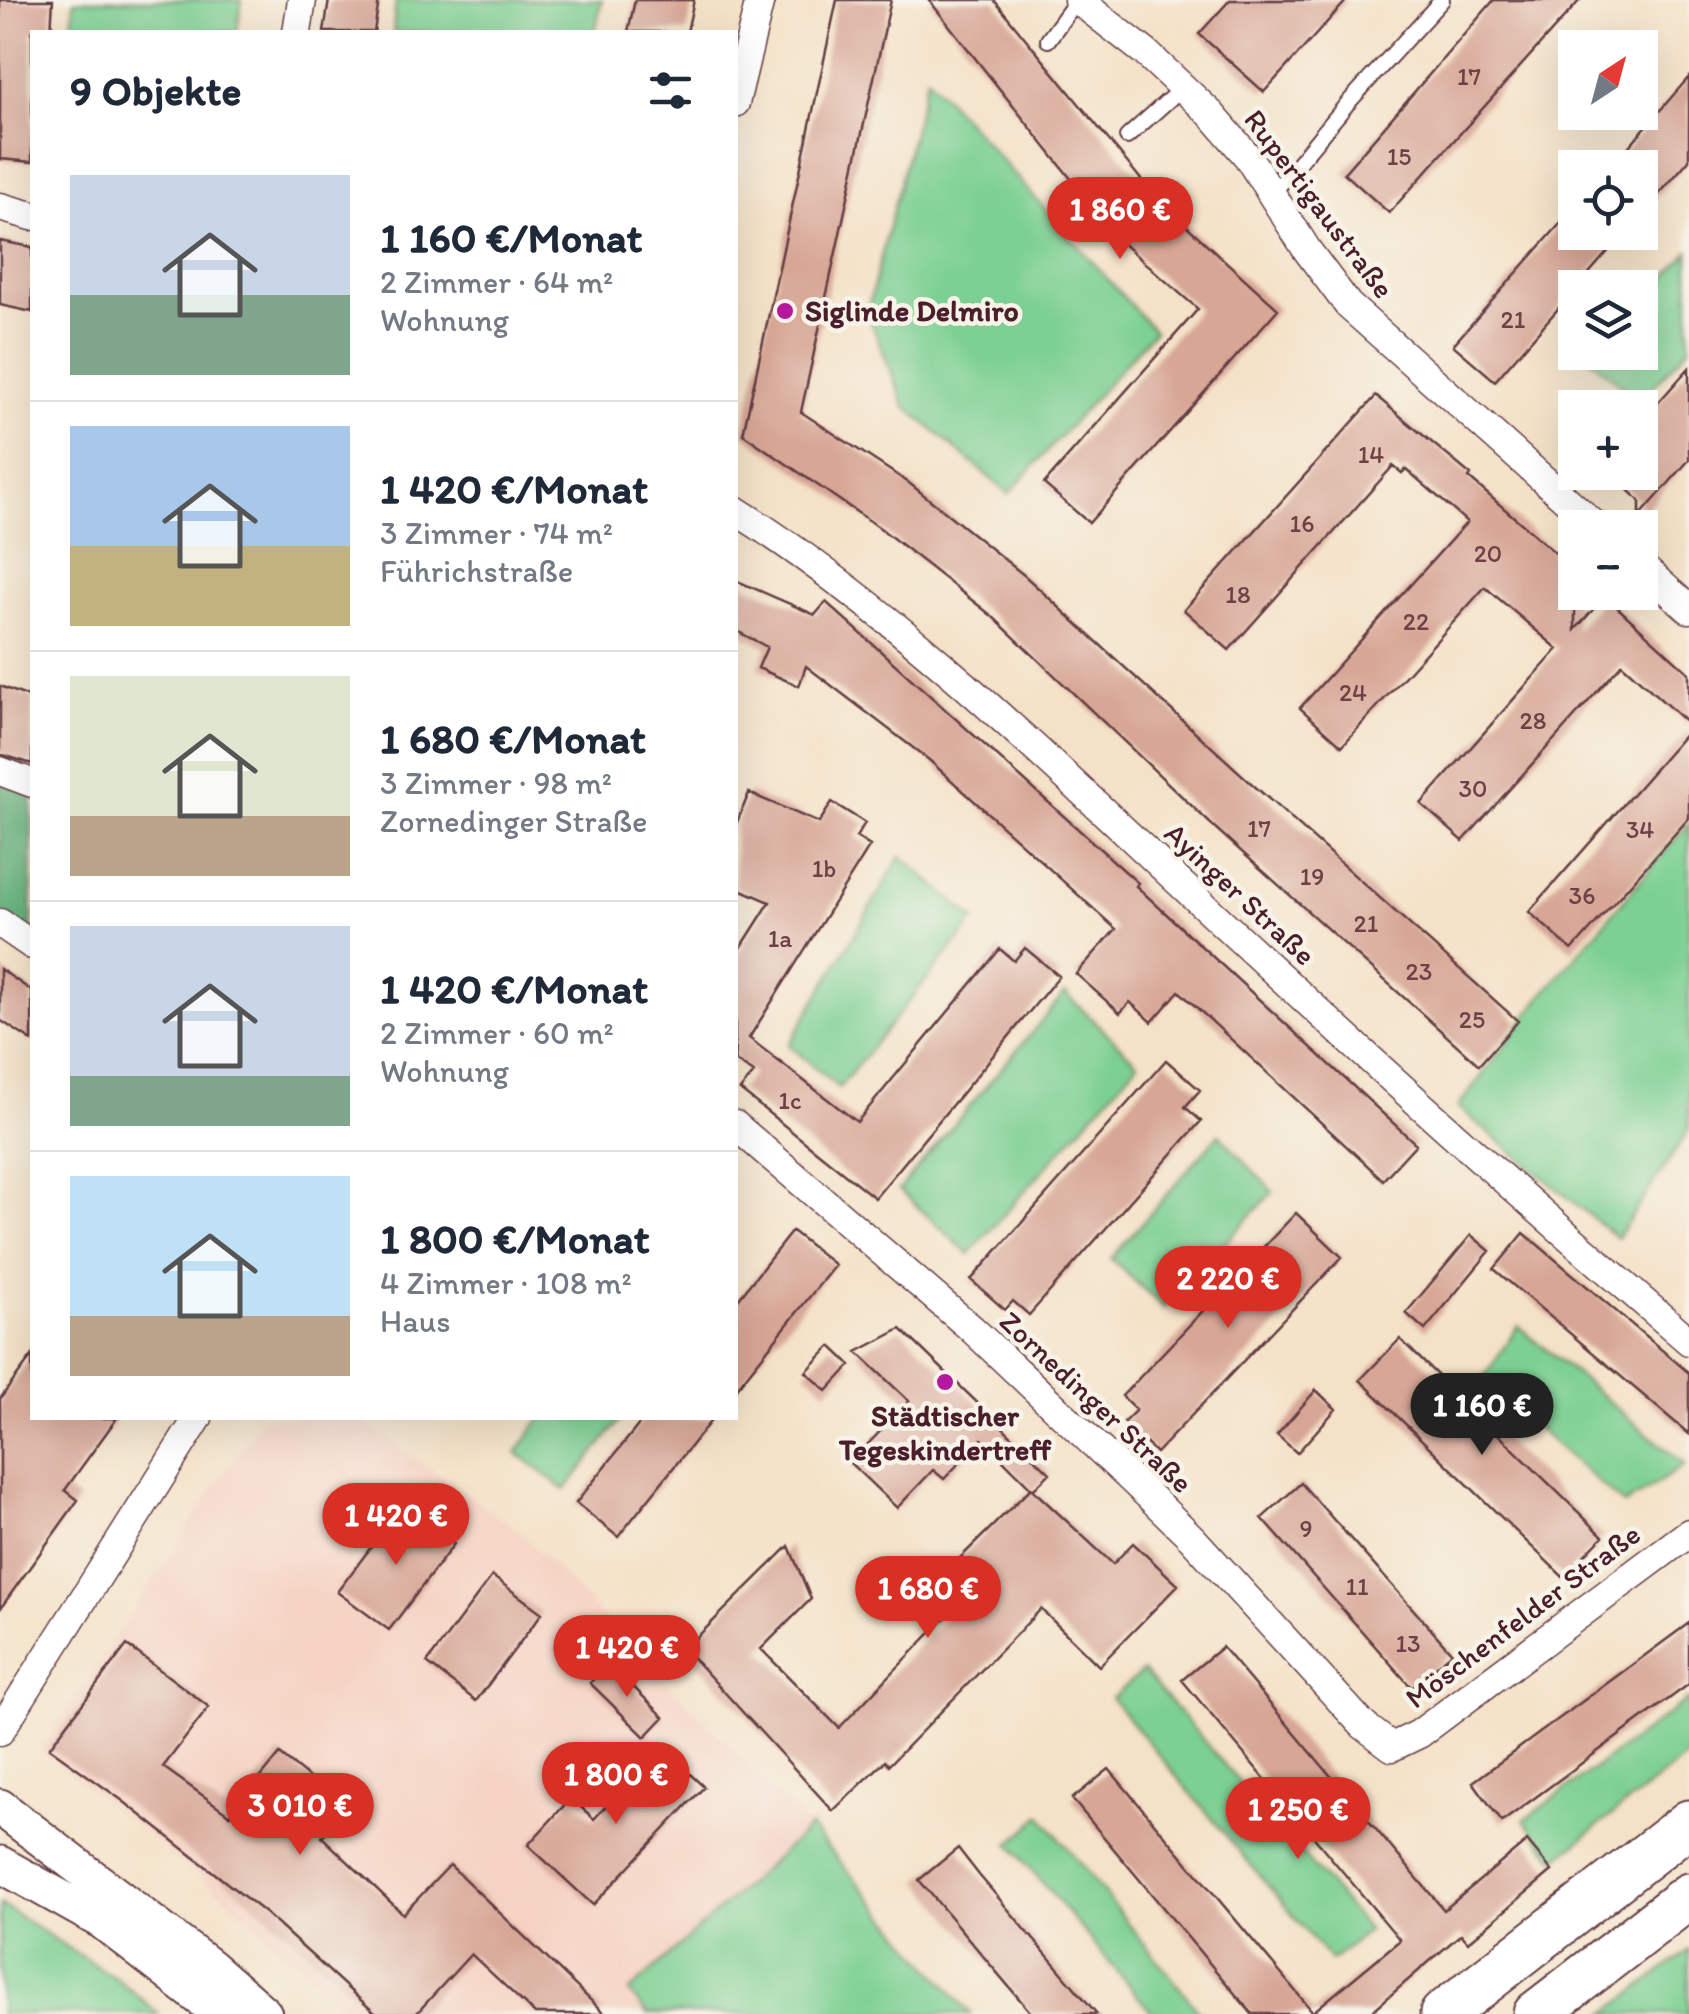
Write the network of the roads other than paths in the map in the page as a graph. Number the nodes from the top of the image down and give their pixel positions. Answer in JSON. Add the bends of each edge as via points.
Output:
{"nodes":[{"id":1,"x":302,"y":0,"type":"edge"},
{"id":2,"x":760,"y":0,"type":"edge"},
{"id":3,"x":1078,"y":0,"type":"edge"},
{"id":4,"x":1442,"y":0,"type":"edge"},
{"id":5,"x":297,"y":30,"type":"edge"},
{"id":6,"x":1048,"y":40,"type":"dead end"},
{"id":7,"x":1182,"y":88,"type":"junction"},
{"id":8,"x":738,"y":92,"type":"edge"},
{"id":9,"x":1127,"y":137,"type":"dead end"},
{"id":10,"x":1273,"y":193,"type":"junction"},
{"id":11,"x":0,"y":207,"type":"edge"},
{"id":12,"x":30,"y":215,"type":"edge"},
{"id":13,"x":1578,"y":510,"type":"edge"},
{"id":14,"x":738,"y":512,"type":"edge"},
{"id":15,"x":1658,"y":581,"type":"edge"},
{"id":16,"x":1689,"y":608,"type":"edge"},
{"id":17,"x":0,"y":771,"type":"edge"},
{"id":18,"x":30,"y":782,"type":"edge"},
{"id":19,"x":0,"y":923,"type":"edge"},
{"id":20,"x":30,"y":944,"type":"edge"},
{"id":21,"x":738,"y":1128,"type":"edge"},
{"id":22,"x":1689,"y":1341,"type":"edge"},
{"id":23,"x":197,"y":1420,"type":"edge"},
{"id":24,"x":1689,"y":1533,"type":"edge"},
{"id":25,"x":0,"y":1731,"type":"edge"},
{"id":26,"x":1392,"y":1746,"type":"joint"},
{"id":27,"x":0,"y":1807,"type":"edge"},
{"id":28,"x":1689,"y":1824,"type":"edge"},
{"id":29,"x":0,"y":1864,"type":"edge"},
{"id":30,"x":1689,"y":1896,"type":"edge"},
{"id":31,"x":221,"y":2014,"type":"edge"},
{"id":32,"x":264,"y":2014,"type":"edge"},
{"id":33,"x":1443,"y":2014,"type":"edge"},
{"id":34,"x":1536,"y":2014,"type":"edge"}],
"edges":[{"from":1,"to":5,"type":"street"},
{"from":2,"to":8,"type":"street"},
{"from":3,"to":6,"type":"lane"},
{"from":3,"to":7,"type":"street","name":"Rupertigaustraße"},
{"from":4,"to":10,"type":"lane"},
{"from":7,"to":9,"type":"lane"},
{"from":7,"to":10,"type":"street","name":"Rupertigaustraße"},
{"from":10,"to":13,"type":"street","name":"Rupertigaustraße","via":[[1348,305]]},
{"from":11,"to":12,"type":"street"},
{"from":14,"to":22,"type":"street","name":"Ayinger Straße","via":[[931,656],[1496,1176]]},
{"from":15,"to":16,"type":"street"},
{"from":17,"to":18,"type":"street"},
{"from":19,"to":20,"type":"street"},
{"from":21,"to":26,"type":"street","name":"Zornedinger Straße","via":[[1001,1356],[1192,1538],[1363,1725]]},
{"from":23,"to":25,"type":"street"},
{"from":24,"to":26,"type":"street","name":"Möschenfelder Straße","via":[[1419,1734]]},
{"from":27,"to":32,"type":"street"},
{"from":28,"to":33,"type":"main road"},
{"from":29,"to":31,"type":"street","via":[[102,1921]]},
{"from":30,"to":34,"type":"main road"}]}
